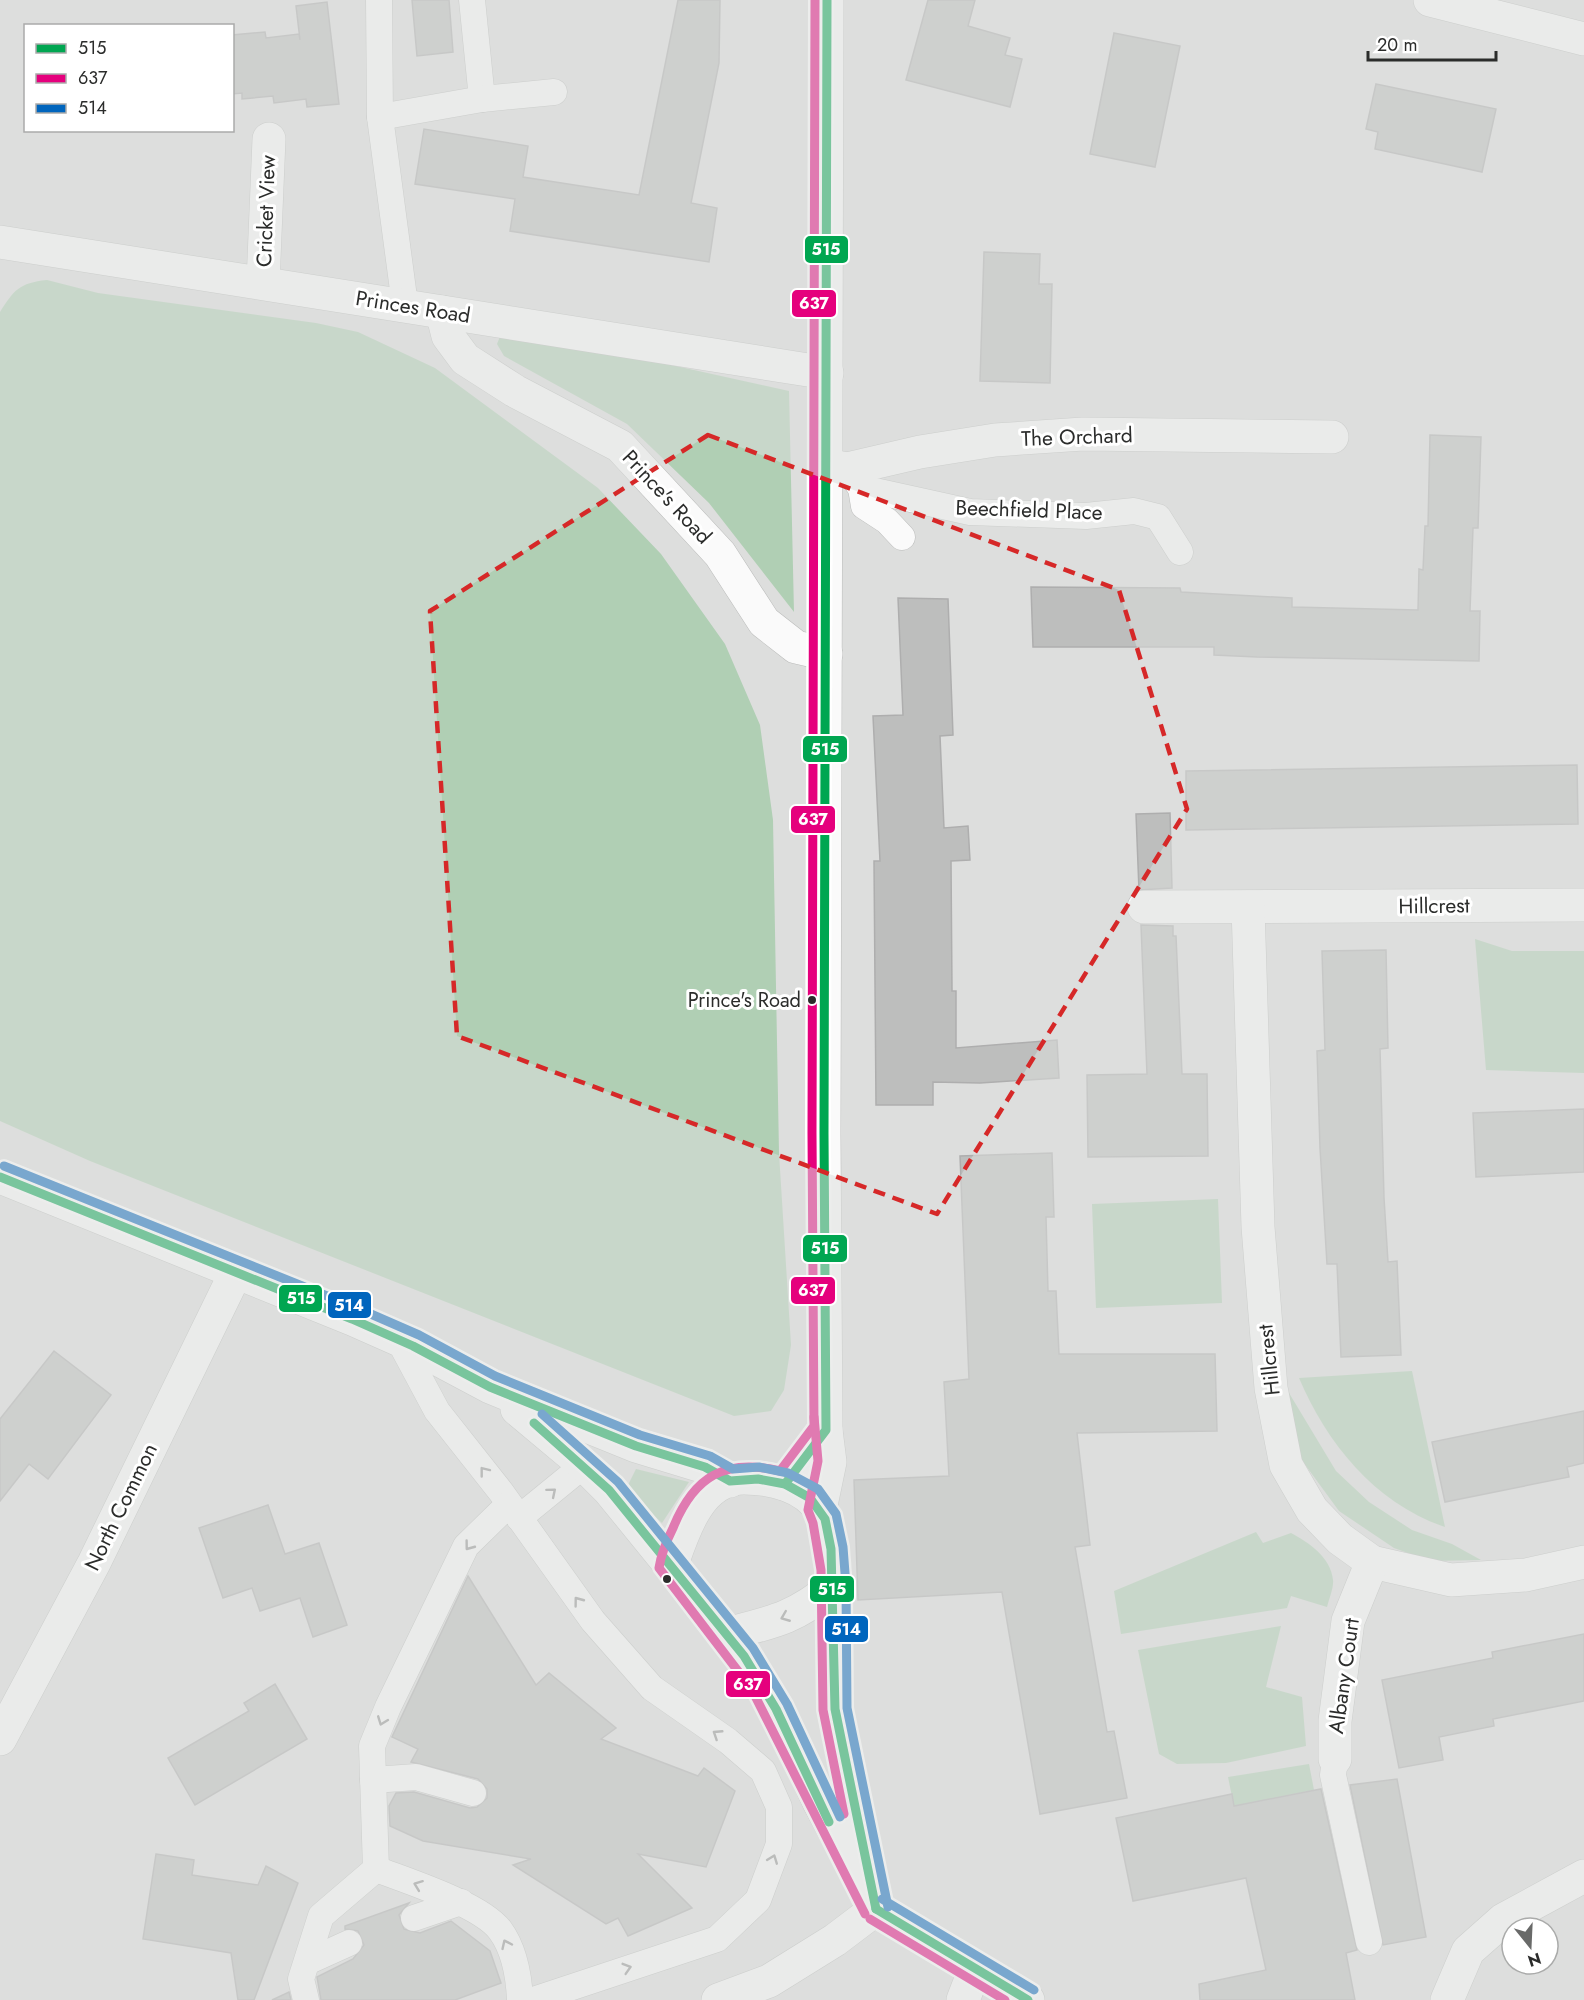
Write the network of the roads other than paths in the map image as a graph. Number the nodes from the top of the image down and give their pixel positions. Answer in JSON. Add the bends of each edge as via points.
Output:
{"nodes":[{"id":1,"x":379,"y":0,"type":"edge"},
{"id":2,"x":472,"y":0,"type":"edge"},
{"id":3,"x":828,"y":0,"type":"edge"},
{"id":4,"x":1430,"y":0,"type":"edge"},
{"id":5,"x":1584,"y":39,"type":"edge"},
{"id":6,"x":554,"y":92,"type":"dead end"},
{"id":7,"x":482,"y":99,"type":"junction"},
{"id":8,"x":380,"y":117,"type":"junction"},
{"id":9,"x":269,"y":138,"type":"dead end"},
{"id":10,"x":0,"y":242,"type":"edge"},
{"id":11,"x":263,"y":283,"type":"junction"},
{"id":12,"x":405,"y":306,"type":"junction"},
{"id":13,"x":442,"y":312,"type":"junction"},
{"id":14,"x":826,"y":373,"type":"junction"},
{"id":15,"x":1332,"y":437,"type":"dead end"},
{"id":16,"x":845,"y":474,"type":"junction"},
{"id":17,"x":902,"y":537,"type":"dead end"},
{"id":18,"x":1180,"y":552,"type":"dead end"},
{"id":19,"x":826,"y":654,"type":"junction"},
{"id":20,"x":1584,"y":905,"type":"edge"},
{"id":21,"x":1144,"y":907,"type":"dead end"},
{"id":22,"x":1248,"y":907,"type":"junction"},
{"id":23,"x":0,"y":1177,"type":"edge"},
{"id":24,"x":236,"y":1272,"type":"junction"},
{"id":25,"x":399,"y":1340,"type":"junction"},
{"id":26,"x":490,"y":1387,"type":"junction"},
{"id":27,"x":826,"y":1430,"type":"junction"},
{"id":28,"x":584,"y":1465,"type":"junction"},
{"id":29,"x":730,"y":1481,"type":"junction"},
{"id":30,"x":785,"y":1484,"type":"junction"},
{"id":31,"x":820,"y":1509,"type":"junction"},
{"id":32,"x":514,"y":1511,"type":"junction"},
{"id":33,"x":1372,"y":1562,"type":"junction"},
{"id":34,"x":1584,"y":1562,"type":"edge"},
{"id":35,"x":671,"y":1567,"type":"junction"},
{"id":36,"x":834,"y":1586,"type":"junction"},
{"id":37,"x":726,"y":1634,"type":"junction"},
{"id":38,"x":0,"y":1739,"type":"edge"},
{"id":39,"x":1335,"y":1759,"type":"joint"},
{"id":40,"x":799,"y":1760,"type":"junction"},
{"id":41,"x":763,"y":1771,"type":"junction"},
{"id":42,"x":373,"y":1780,"type":"junction"},
{"id":43,"x":472,"y":1793,"type":"dead end"},
{"id":44,"x":376,"y":1869,"type":"junction"},
{"id":45,"x":1584,"y":1876,"type":"edge"},
{"id":46,"x":461,"y":1902,"type":"junction"},
{"id":47,"x":876,"y":1909,"type":"junction"},
{"id":48,"x":414,"y":1918,"type":"dead end"},
{"id":49,"x":1369,"y":1942,"type":"dead end"},
{"id":50,"x":349,"y":1943,"type":"dead end"},
{"id":51,"x":307,"y":1962,"type":"junction"},
{"id":52,"x":975,"y":1969,"type":"junction"},
{"id":53,"x":574,"y":1993,"type":"edge"},
{"id":54,"x":306,"y":2000,"type":"edge"},
{"id":55,"x":520,"y":2000,"type":"edge"},
{"id":56,"x":533,"y":2000,"type":"edge"},
{"id":57,"x":718,"y":2000,"type":"edge"},
{"id":58,"x":963,"y":2000,"type":"edge"},
{"id":59,"x":1028,"y":2000,"type":"edge"},
{"id":60,"x":1447,"y":2000,"type":"edge"}],
"edges":[{"from":1,"to":8,"type":"lane"},
{"from":2,"to":7,"type":"lane"},
{"from":3,"to":14,"type":"street"},
{"from":4,"to":5,"type":"street"},
{"from":6,"to":7,"type":"lane"},
{"from":7,"to":8,"type":"lane"},
{"from":8,"to":12,"type":"lane"},
{"from":9,"to":11,"type":"street","name":"Cricket View"},
{"from":10,"to":11,"type":"street","name":"Princes Road"},
{"from":11,"to":12,"type":"street","name":"Princes Road"},
{"from":12,"to":13,"type":"street","name":"Princes Road"},
{"from":13,"to":14,"type":"street","name":"Princes Road"},
{"from":13,"to":19,"type":"street","name":"Prince's Road","via":[[448,336],[465,360],[620,446],[720,554],[764,622],[796,647]]},
{"from":14,"to":16,"type":"street"},
{"from":15,"to":16,"type":"street","name":"The Orchard","via":[[1083,434],[995,440],[920,452]]},
{"from":16,"to":17,"type":"lane","via":[[864,506]]},
{"from":16,"to":18,"type":"lane","name":"Beechfield Place","via":[[970,512],[1086,516],[1134,511],[1158,517]]},
{"from":16,"to":19,"type":"street"},
{"from":19,"to":27,"type":"street"},
{"from":20,"to":22,"type":"street","name":"Hillcrest"},
{"from":21,"to":22,"type":"street","name":"Hillcrest"},
{"from":22,"to":33,"type":"street","name":"Hillcrest","via":[[1258,1227],[1271,1388],[1286,1465],[1312,1510],[1340,1539]]},
{"from":23,"to":24,"type":"street"},
{"from":24,"to":25,"type":"street"},
{"from":24,"to":38,"type":"street","name":"North Common","via":[[94,1563]]},
{"from":25,"to":26,"type":"street"},
{"from":32,"to":25,"type":"lane","one_way":true,"via":[[437,1411]]},
{"from":26,"to":28,"type":"street"},
{"from":26,"to":29,"type":"street","via":[[636,1446],[705,1467]]},
{"from":27,"to":30,"type":"street"},
{"from":27,"to":31,"type":"street","via":[[830,1462]]},
{"from":32,"to":28,"type":"lane","one_way":true},
{"from":28,"to":35,"type":"street"},
{"from":29,"to":30,"type":"street","via":[[758,1479]]},
{"from":29,"to":35,"type":"street","via":[[705,1496],[695,1508]]},
{"from":30,"to":31,"type":"street","via":[[810,1498]]},
{"from":31,"to":36,"type":"street","via":[[831,1549]]},
{"from":41,"to":32,"type":"lane","one_way":true,"via":[[728,1741],[652,1688],[593,1621]]},
{"from":32,"to":42,"type":"lane","one_way":true,"via":[[466,1546],[372,1746]]},
{"from":33,"to":34,"type":"street","name":"Hillcrest","via":[[1451,1580],[1526,1575]]},
{"from":33,"to":39,"type":"street","name":"Albany Court","via":[[1348,1621],[1335,1721]]},
{"from":35,"to":37,"type":"street"},
{"from":36,"to":37,"type":"street","one_way":true,"via":[[785,1619]]},
{"from":36,"to":47,"type":"street","via":[[835,1709]]},
{"from":37,"to":40,"type":"street","via":[[761,1682]]},
{"from":39,"to":49,"type":"lane","via":[[1333,1775]]},
{"from":40,"to":41,"type":"lane"},
{"from":40,"to":47,"type":"street"},
{"from":53,"to":41,"type":"lane","one_way":true,"via":[[717,1939],[758,1900],[779,1844],[779,1807]]},
{"from":42,"to":43,"type":"lane","via":[[416,1777]]},
{"from":42,"to":44,"type":"lane"},
{"from":46,"to":44,"type":"lane","one_way":true},
{"from":44,"to":51,"type":"lane","via":[[321,1916]]},
{"from":45,"to":60,"type":"street","via":[[1503,1920],[1468,1951]]},
{"from":46,"to":48,"type":"lane"},
{"from":55,"to":46,"type":"lane","one_way":true,"via":[[515,1962],[499,1929]]},
{"from":47,"to":52,"type":"street"},
{"from":47,"to":57,"type":"street","via":[[769,1981]]},
{"from":50,"to":51,"type":"lane"},
{"from":51,"to":54,"type":"lane","via":[[301,1979]]},
{"from":52,"to":58,"type":"street"},
{"from":52,"to":59,"type":"street"},
{"from":53,"to":56,"type":"lane"}]}
